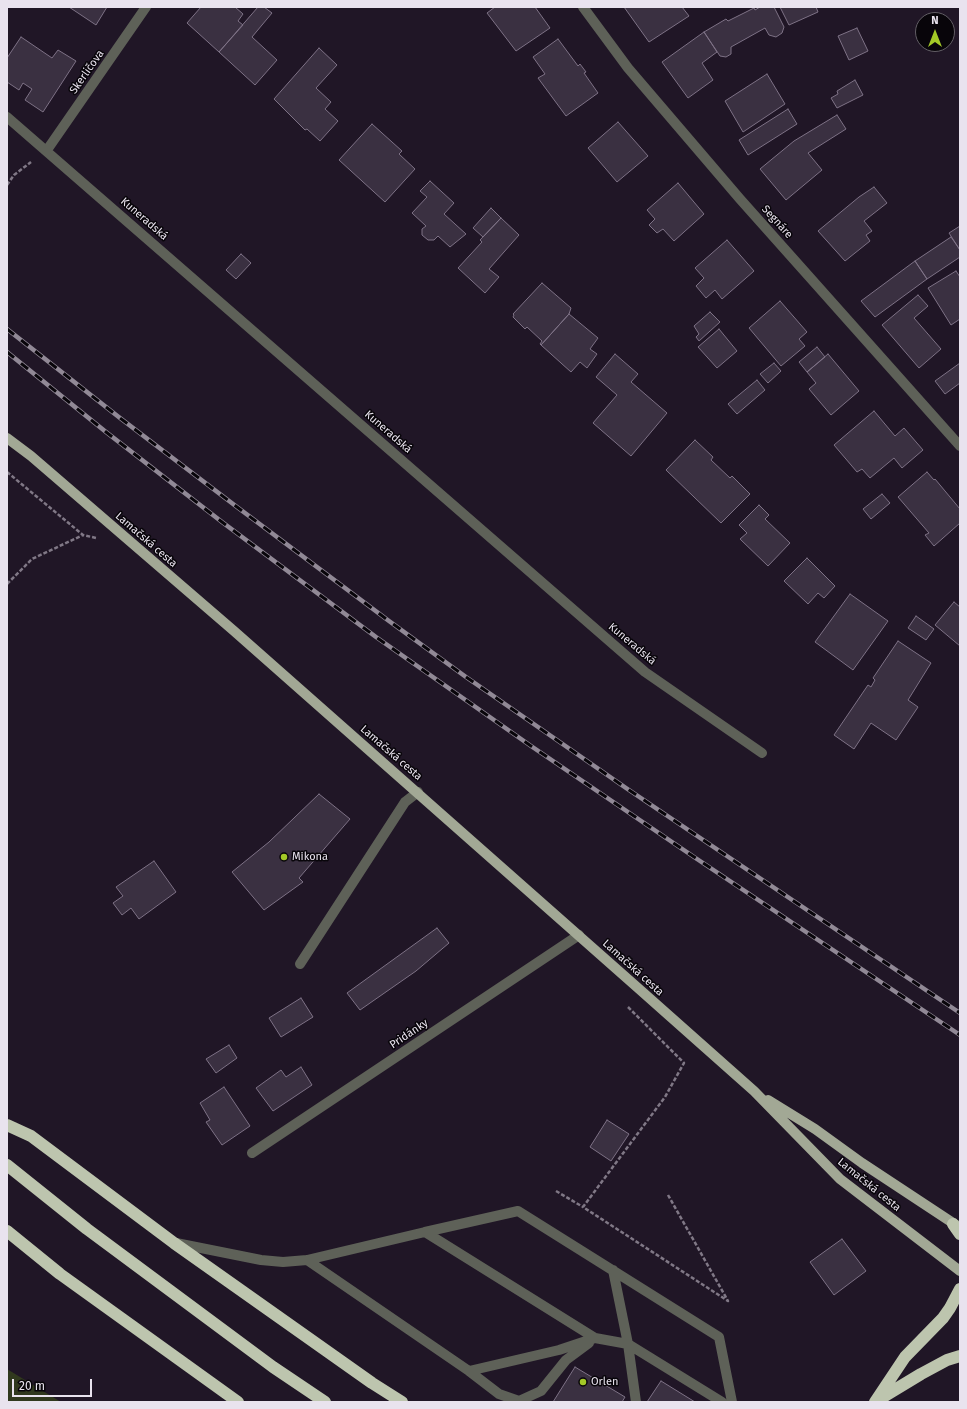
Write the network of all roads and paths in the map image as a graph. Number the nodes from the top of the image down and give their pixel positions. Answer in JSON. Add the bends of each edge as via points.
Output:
{"nodes":[{"id":1,"x":146,"y":7,"type":"edge"},
{"id":2,"x":583,"y":7,"type":"edge"},
{"id":3,"x":7,"y":117,"type":"edge"},
{"id":4,"x":47,"y":150,"type":"junction"},
{"id":5,"x":7,"y":184,"type":"edge"},
{"id":6,"x":7,"y":438,"type":"edge"},
{"id":7,"x":959,"y":442,"type":"edge"},
{"id":8,"x":83,"y":535,"type":"dead end"},
{"id":9,"x":7,"y":584,"type":"edge"},
{"id":10,"x":762,"y":753,"type":"dead end"},
{"id":11,"x":418,"y":792,"type":"junction"},
{"id":12,"x":579,"y":935,"type":"junction"},
{"id":13,"x":300,"y":964,"type":"dead end"},
{"id":14,"x":625,"y":1004,"type":"dead end"},
{"id":15,"x":754,"y":1091,"type":"junction"},
{"id":16,"x":7,"y":1125,"type":"edge"},
{"id":17,"x":252,"y":1153,"type":"dead end"},
{"id":18,"x":7,"y":1164,"type":"edge"},
{"id":19,"x":556,"y":1191,"type":"dead end"},
{"id":20,"x":668,"y":1195,"type":"dead end"},
{"id":21,"x":584,"y":1207,"type":"junction"},
{"id":22,"x":956,"y":1226,"type":"edge"},
{"id":23,"x":7,"y":1231,"type":"edge"},
{"id":24,"x":425,"y":1232,"type":"junction"},
{"id":25,"x":960,"y":1234,"type":"edge"},
{"id":26,"x":174,"y":1243,"type":"junction"},
{"id":27,"x":307,"y":1260,"type":"junction"},
{"id":28,"x":613,"y":1270,"type":"junction"},
{"id":29,"x":960,"y":1271,"type":"edge"},
{"id":30,"x":960,"y":1289,"type":"edge"},
{"id":31,"x":595,"y":1338,"type":"junction"},
{"id":32,"x":628,"y":1344,"type":"junction"},
{"id":33,"x":960,"y":1356,"type":"edge"},
{"id":34,"x":469,"y":1371,"type":"junction"},
{"id":35,"x":238,"y":1402,"type":"edge"},
{"id":36,"x":325,"y":1402,"type":"edge"},
{"id":37,"x":402,"y":1402,"type":"edge"},
{"id":38,"x":636,"y":1402,"type":"edge"},
{"id":39,"x":722,"y":1402,"type":"edge"},
{"id":40,"x":732,"y":1402,"type":"edge"},
{"id":41,"x":875,"y":1402,"type":"edge"}],
"edges":[{"from":1,"to":4,"type":"street","name":"Skerličova"},
{"from":2,"to":7,"type":"street","name":"Segnáre","via":[[628,68],[735,193]]},
{"from":3,"to":4,"type":"street","name":"Kuneradská"},
{"from":4,"to":5,"type":"path","via":[[14,175]]},
{"from":4,"to":10,"type":"street","name":"Kuneradská","via":[[645,672]]},
{"from":6,"to":11,"type":"main road","name":"Lamačská cesta","via":[[31,456]]},
{"from":8,"to":9,"type":"path","via":[[32,559]]},
{"from":11,"to":12,"type":"main road","name":"Lamačská cesta"},
{"from":11,"to":13,"type":"street","via":[[405,802]]},
{"from":12,"to":15,"type":"main road","name":"Lamačská cesta"},
{"from":12,"to":17,"type":"street","name":"Pridánky"},
{"from":14,"to":21,"type":"path","via":[[684,1063],[665,1096]]},
{"from":15,"to":22,"type":"main road","name":"Lamačská cesta","via":[[815,1129]]},
{"from":15,"to":29,"type":"main road","name":"Lamačská cesta","via":[[840,1179]]},
{"from":16,"to":26,"type":"highway","via":[[31,1136]]},
{"from":18,"to":36,"type":"highway","via":[[87,1229]]},
{"from":19,"to":21,"type":"path"},
{"from":20,"to":21,"type":"path","via":[[728,1301]]},
{"from":22,"to":25,"type":"highway"},
{"from":23,"to":35,"type":"highway","via":[[60,1274]]},
{"from":24,"to":27,"type":"street"},
{"from":24,"to":28,"type":"street","via":[[518,1211]]},
{"from":24,"to":31,"type":"street"},
{"from":26,"to":27,"type":"street","via":[[260,1260]]},
{"from":26,"to":37,"type":"highway"},
{"from":27,"to":34,"type":"street"},
{"from":28,"to":32,"type":"street"},
{"from":28,"to":40,"type":"street","via":[[719,1337]]},
{"from":30,"to":41,"type":"highway","via":[[943,1318],[905,1357]]},
{"from":31,"to":32,"type":"street"},
{"from":31,"to":34,"type":"street","via":[[559,1350]]},
{"from":31,"to":34,"type":"street","via":[[566,1360],[540,1391],[519,1402],[499,1394]]},
{"from":32,"to":38,"type":"street"},
{"from":32,"to":39,"type":"street"},
{"from":33,"to":41,"type":"highway","via":[[921,1374]]}]}
